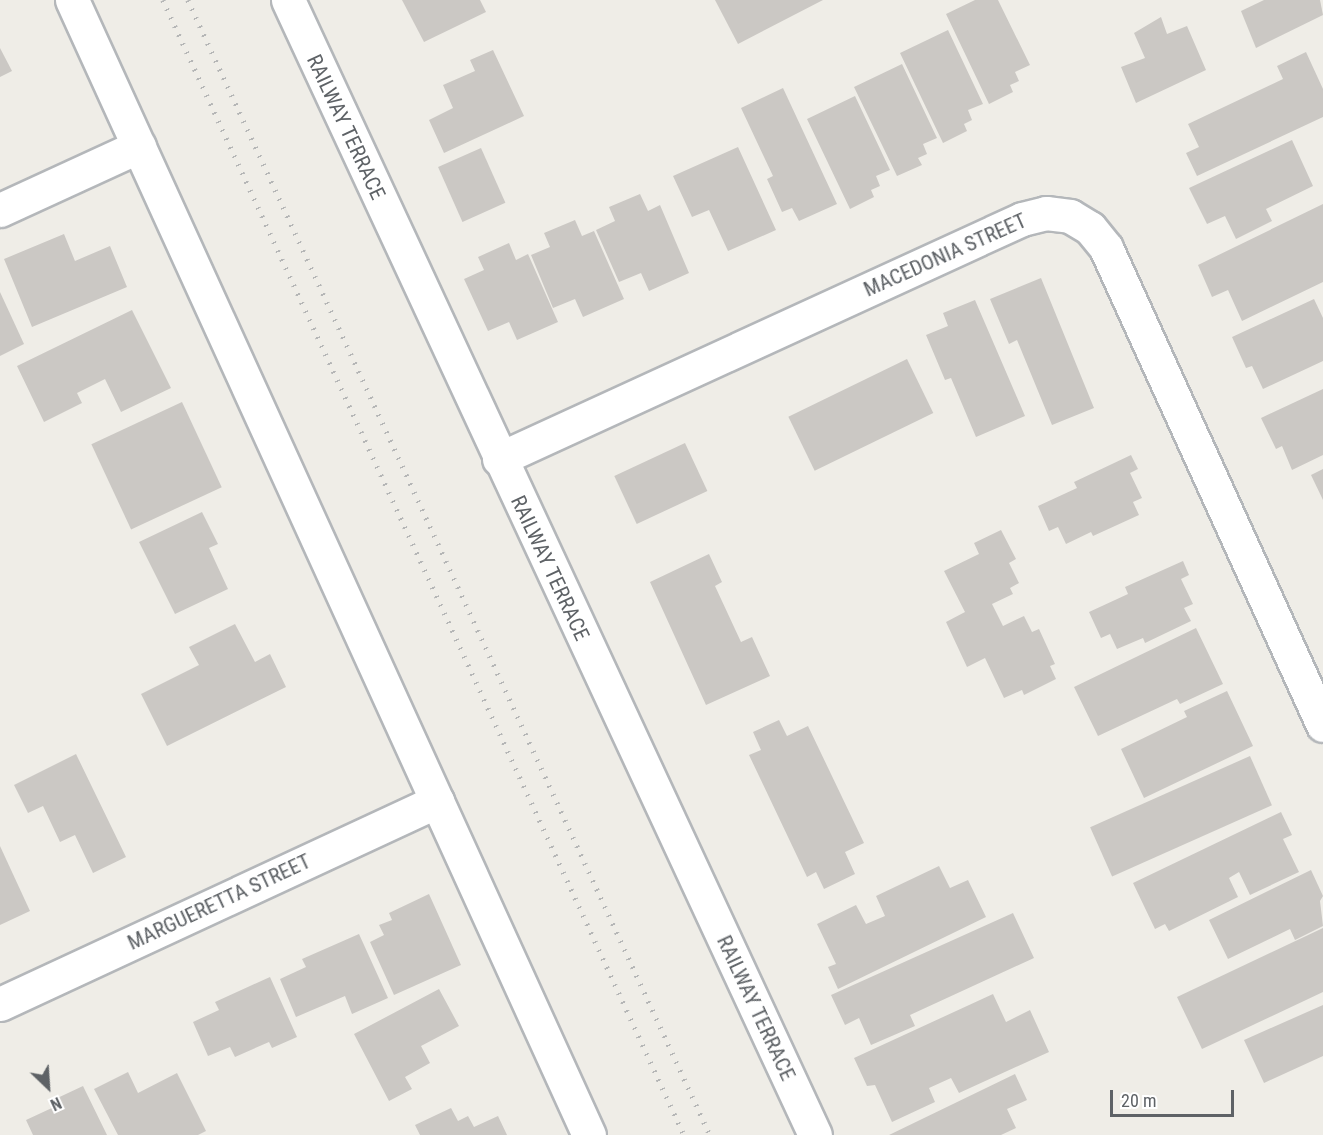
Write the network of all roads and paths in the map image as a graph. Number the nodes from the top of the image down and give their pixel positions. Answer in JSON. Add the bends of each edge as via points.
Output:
{"nodes":[{"id":1,"x":72,"y":0,"type":"edge"},
{"id":2,"x":288,"y":0,"type":"edge"},
{"id":3,"x":139,"y":146,"type":"junction"},
{"id":4,"x":0,"y":210,"type":"edge"},
{"id":5,"x":499,"y":459,"type":"junction"},
{"id":6,"x":1323,"y":725,"type":"edge"},
{"id":7,"x":437,"y":801,"type":"junction"},
{"id":8,"x":0,"y":1004,"type":"edge"},
{"id":9,"x":589,"y":1135,"type":"edge"},
{"id":10,"x":815,"y":1135,"type":"edge"}],
"edges":[{"from":1,"to":3,"type":"street"},
{"from":2,"to":5,"type":"street","name":"RAILWAY TERRACE"},
{"from":3,"to":4,"type":"street"},
{"from":3,"to":7,"type":"street"},
{"from":5,"to":6,"type":"street","name":"MACEDONIA STREET","via":[[1022,219],[1046,213],[1070,216],[1090,228],[1106,248]]},
{"from":5,"to":10,"type":"street","name":"RAILWAY TERRACE"},
{"from":7,"to":8,"type":"street","name":"MARGUERETTA STREET"},
{"from":7,"to":9,"type":"street"}]}
